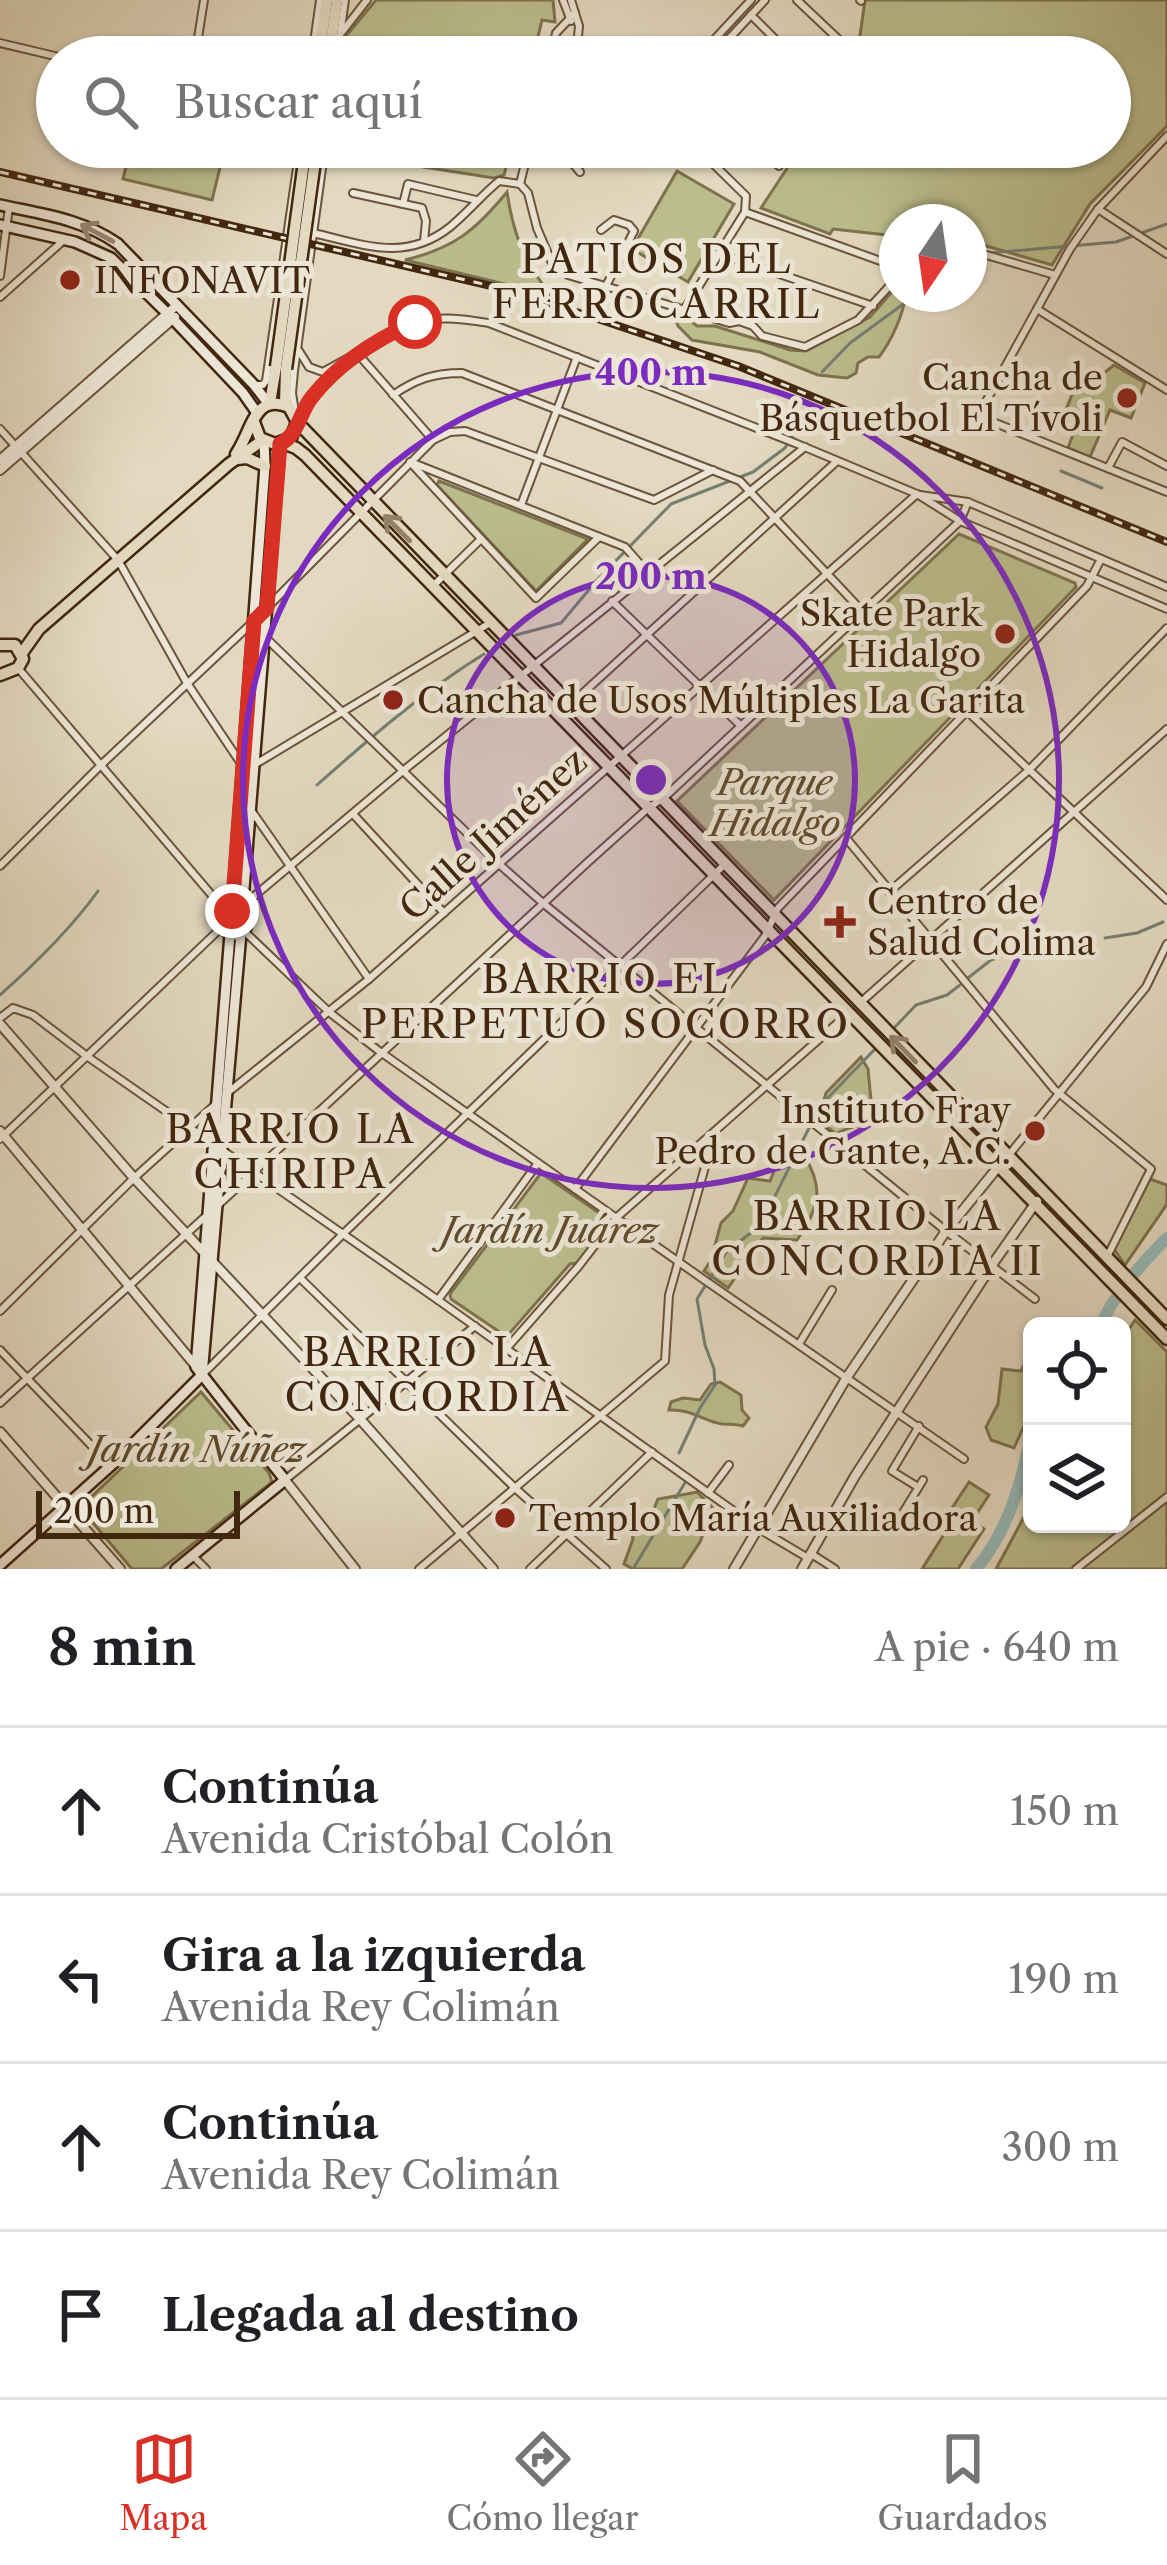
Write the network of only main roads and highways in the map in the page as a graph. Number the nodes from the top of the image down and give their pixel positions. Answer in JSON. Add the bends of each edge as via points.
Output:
{"nodes":[{"id":1,"x":322,"y":1,"type":"edge"},
{"id":2,"x":344,"y":2,"type":"edge"},
{"id":3,"x":318,"y":36,"type":"edge"},
{"id":4,"x":337,"y":36,"type":"edge"},
{"id":5,"x":301,"y":168,"type":"edge"},
{"id":6,"x":317,"y":168,"type":"edge"},
{"id":7,"x":4,"y":206,"type":"edge"},
{"id":8,"x":2,"y":225,"type":"edge"},
{"id":9,"x":175,"y":312,"type":"junction"},
{"id":10,"x":281,"y":368,"type":"junction"},
{"id":11,"x":269,"y":403,"type":"junction"},
{"id":12,"x":284,"y":404,"type":"junction"},
{"id":13,"x":256,"y":417,"type":"junction"},
{"id":14,"x":296,"y":418,"type":"junction"},
{"id":15,"x":264,"y":441,"type":"junction"},
{"id":16,"x":281,"y":444,"type":"junction"},
{"id":17,"x":231,"y":462,"type":"junction"},
{"id":18,"x":265,"y":466,"type":"junction"},
{"id":19,"x":39,"y":629,"type":"junction"},
{"id":20,"x":259,"y":636,"type":"junction"},
{"id":21,"x":4,"y":643,"type":"edge"},
{"id":22,"x":22,"y":653,"type":"junction"},
{"id":23,"x":6,"y":671,"type":"edge"},
{"id":24,"x":565,"y":710,"type":"junction"},
{"id":25,"x":248,"y":766,"type":"junction"},
{"id":26,"x":656,"y":803,"type":"junction"},
{"id":27,"x":234,"y":912,"type":"junction"},
{"id":28,"x":235,"y":931,"type":"junction"},
{"id":29,"x":218,"y":1147,"type":"junction"},
{"id":30,"x":208,"y":1260,"type":"junction"},
{"id":31,"x":1167,"y":1319,"type":"edge"},
{"id":32,"x":1167,"y":1339,"type":"edge"},
{"id":33,"x":199,"y":1371,"type":"junction"},
{"id":34,"x":3,"y":1564,"type":"edge"},
{"id":35,"x":176,"y":1569,"type":"edge"}],
"edges":[{"from":1,"to":3,"type":"main road"},
{"from":2,"to":4,"type":"main road"},
{"from":5,"to":10,"type":"main road","bridge":true},
{"from":6,"to":10,"type":"main road","bridge":true},
{"from":9,"to":7,"type":"main road","one_way":true,"via":[[98,229]]},
{"from":8,"to":9,"type":"main road","via":[[111,257]]},
{"from":9,"to":11,"type":"main road"},
{"from":9,"to":13,"type":"main road"},
{"from":10,"to":11,"type":"main road"},
{"from":10,"to":12,"type":"main road"},
{"from":11,"to":12,"type":"main road"},
{"from":11,"to":13,"type":"main road"},
{"from":12,"to":14,"type":"main road"},
{"from":13,"to":15,"type":"main road"},
{"from":13,"to":17,"type":"main road"},
{"from":14,"to":16,"type":"main road","via":[[294,434]]},
{"from":24,"to":14,"type":"main road","one_way":true},
{"from":15,"to":16,"type":"main road"},
{"from":15,"to":17,"type":"main road"},
{"from":15,"to":18,"type":"main road"},
{"from":16,"to":20,"type":"main road"},
{"from":16,"to":24,"type":"main road","via":[[298,449]]},
{"from":17,"to":18,"type":"main road"},
{"from":17,"to":19,"type":"main road"},
{"from":18,"to":20,"type":"main road"},
{"from":19,"to":21,"type":"main road"},
{"from":19,"to":22,"type":"main road"},
{"from":20,"to":25,"type":"main road"},
{"from":21,"to":22,"type":"main road"},
{"from":22,"to":23,"type":"main road"},
{"from":24,"to":26,"type":"main road"},
{"from":25,"to":27,"type":"main road"},
{"from":25,"to":27,"type":"main road","via":[[253,782]]},
{"from":31,"to":26,"type":"main road","one_way":true},
{"from":26,"to":32,"type":"main road","via":[[768,931]]},
{"from":27,"to":28,"type":"main road"},
{"from":27,"to":28,"type":"main road","via":[[247,922]]},
{"from":28,"to":29,"type":"main road"},
{"from":28,"to":29,"type":"main road"},
{"from":29,"to":30,"type":"main road"},
{"from":29,"to":30,"type":"main road"},
{"from":30,"to":33,"type":"main road"},
{"from":33,"to":34,"type":"main road"},
{"from":33,"to":35,"type":"main road","via":[[285,1480]]}]}
